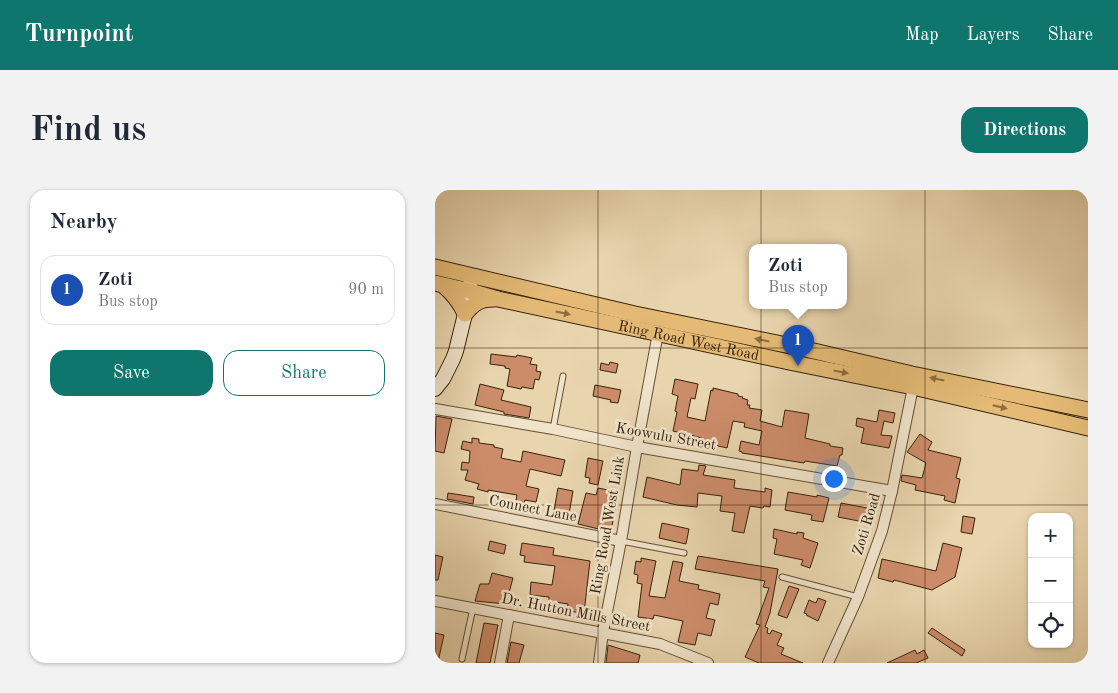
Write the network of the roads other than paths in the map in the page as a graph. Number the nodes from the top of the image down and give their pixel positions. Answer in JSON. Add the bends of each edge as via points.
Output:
{"nodes":[{"id":1,"x":435,"y":267,"type":"edge"},
{"id":2,"x":471,"y":283,"type":"junction"},
{"id":3,"x":439,"y":285,"type":"edge"},
{"id":4,"x":498,"y":298,"type":"junction"},
{"id":5,"x":465,"y":314,"type":"junction"},
{"id":6,"x":658,"y":333,"type":"junction"},
{"id":7,"x":563,"y":376,"type":"dead end"},
{"id":8,"x":913,"y":387,"type":"junction"},
{"id":9,"x":435,"y":389,"type":"edge"},
{"id":10,"x":435,"y":409,"type":"edge"},
{"id":11,"x":1088,"y":410,"type":"edge"},
{"id":12,"x":1088,"y":428,"type":"edge"},
{"id":13,"x":553,"y":429,"type":"junction"},
{"id":14,"x":637,"y":446,"type":"junction"},
{"id":15,"x":892,"y":491,"type":"junction"},
{"id":16,"x":435,"y":504,"type":"edge"},
{"id":17,"x":621,"y":541,"type":"junction"},
{"id":18,"x":684,"y":553,"type":"dead end"},
{"id":19,"x":782,"y":577,"type":"dead end"},
{"id":20,"x":858,"y":597,"type":"junction"},
{"id":21,"x":435,"y":601,"type":"edge"},
{"id":22,"x":473,"y":608,"type":"junction"},
{"id":23,"x":509,"y":615,"type":"junction"},
{"id":24,"x":603,"y":632,"type":"junction"},
{"id":25,"x":462,"y":659,"type":"dead end"},
{"id":26,"x":500,"y":663,"type":"edge"},
{"id":27,"x":599,"y":663,"type":"edge"},
{"id":28,"x":708,"y":663,"type":"edge"},
{"id":29,"x":828,"y":663,"type":"edge"}],
"edges":[{"from":1,"to":2,"type":"main road","name":"Ring Road West Road"},
{"from":2,"to":3,"type":"main road","name":"Ring Road West Road"},
{"from":2,"to":4,"type":"main road","name":"Ring Road West Road"},
{"from":2,"to":5,"type":"street"},
{"from":11,"to":2,"type":"main road","name":"Ring Road West Road","one_way":true,"via":[[557,296],[542,297]]},
{"from":3,"to":5,"type":"main road","via":[[453,294]]},
{"from":4,"to":5,"type":"main road","via":[[474,304]]},
{"from":4,"to":6,"type":"main road","name":"Ring Road West Road","one_way":true},
{"from":5,"to":9,"type":"street","via":[[453,359]]},
{"from":6,"to":8,"type":"main road","name":"Ring Road West Road","one_way":true},
{"from":6,"to":14,"type":"street","name":"Ring Road West Link"},
{"from":7,"to":13,"type":"lane"},
{"from":8,"to":12,"type":"main road","name":"Ring Road West Road","one_way":true},
{"from":8,"to":15,"type":"street","name":"Zoti Road"},
{"from":10,"to":13,"type":"street","name":"Koowulu Street"},
{"from":13,"to":14,"type":"street","name":"Koowulu Street"},
{"from":14,"to":15,"type":"street","name":"Koowulu Street"},
{"from":14,"to":17,"type":"street","name":"Ring Road West Link"},
{"from":15,"to":20,"type":"street","name":"Zoti Road","via":[[882,531]]},
{"from":16,"to":17,"type":"street","name":"Connect Lane"},
{"from":17,"to":18,"type":"lane","name":"Connect Lane"},
{"from":17,"to":24,"type":"street","name":"Ring Road West Link"},
{"from":19,"to":20,"type":"lane"},
{"from":20,"to":29,"type":"street","name":"Zoti Road"},
{"from":21,"to":22,"type":"street","name":"Dr. Hutton Mills Street"},
{"from":22,"to":23,"type":"street","name":"Dr. Hutton Mills Street"},
{"from":22,"to":25,"type":"lane"},
{"from":23,"to":24,"type":"street","name":"Dr. Hutton Mills Street"},
{"from":23,"to":26,"type":"street"},
{"from":24,"to":27,"type":"street","name":"Ring Road West Link"},
{"from":24,"to":28,"type":"street","name":"Dr. Hutton Mills Street","via":[[660,644]]}]}
